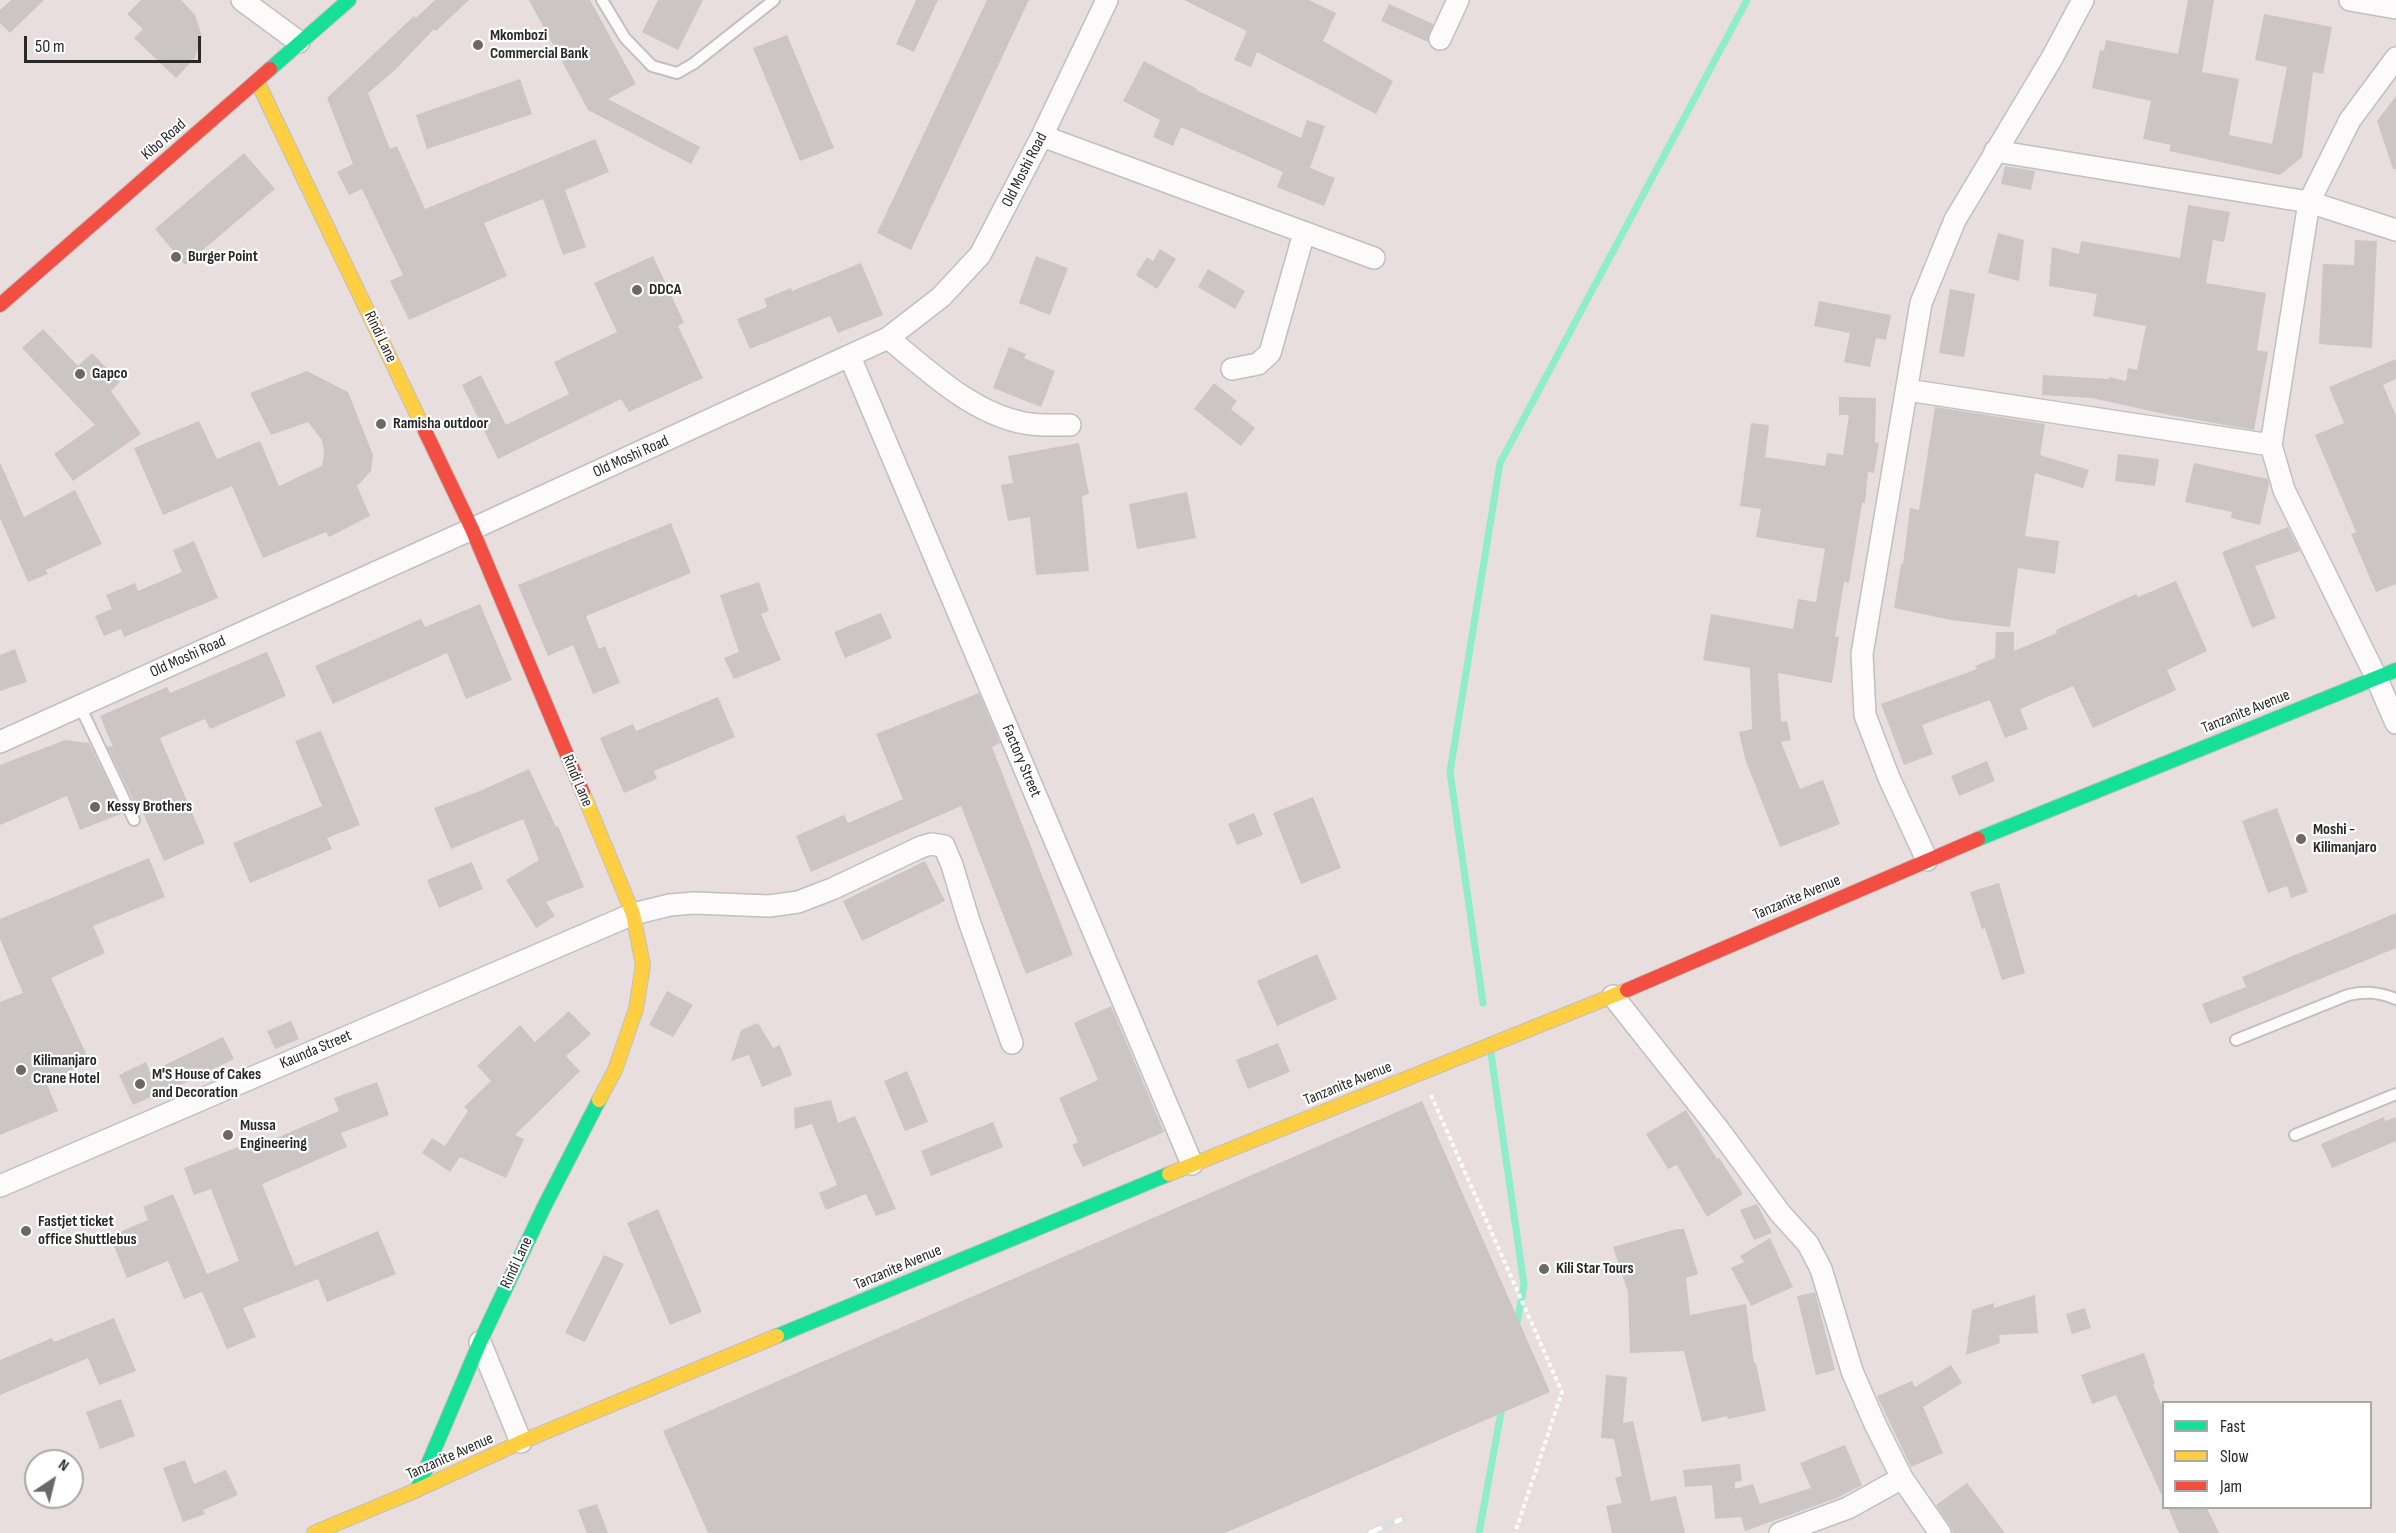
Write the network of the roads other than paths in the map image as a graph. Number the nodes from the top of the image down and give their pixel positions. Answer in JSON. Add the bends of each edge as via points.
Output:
{"nodes":[{"id":1,"x":242,"y":0,"type":"edge"},
{"id":2,"x":349,"y":0,"type":"edge"},
{"id":3,"x":602,"y":0,"type":"edge"},
{"id":4,"x":774,"y":0,"type":"edge"},
{"id":5,"x":1107,"y":0,"type":"edge"},
{"id":6,"x":1458,"y":0,"type":"edge"},
{"id":7,"x":2084,"y":0,"type":"edge"},
{"id":8,"x":2350,"y":0,"type":"edge"},
{"id":9,"x":2396,"y":8,"type":"edge"},
{"id":10,"x":1440,"y":39,"type":"dead end"},
{"id":11,"x":299,"y":42,"type":"junction"},
{"id":12,"x":2396,"y":58,"type":"edge"},
{"id":13,"x":256,"y":81,"type":"junction"},
{"id":14,"x":1042,"y":136,"type":"junction"},
{"id":15,"x":1995,"y":151,"type":"junction"},
{"id":16,"x":2308,"y":201,"type":"junction"},
{"id":17,"x":2396,"y":230,"type":"edge"},
{"id":18,"x":1304,"y":233,"type":"junction"},
{"id":19,"x":1374,"y":258,"type":"dead end"},
{"id":20,"x":0,"y":305,"type":"edge"},
{"id":21,"x":888,"y":338,"type":"junction"},
{"id":22,"x":850,"y":357,"type":"junction"},
{"id":23,"x":1232,"y":369,"type":"dead end"},
{"id":24,"x":1907,"y":390,"type":"junction"},
{"id":25,"x":1070,"y":425,"type":"dead end"},
{"id":26,"x":2271,"y":445,"type":"junction"},
{"id":27,"x":472,"y":529,"type":"junction"},
{"id":28,"x":2386,"y":673,"type":"edge"},
{"id":29,"x":80,"y":706,"type":"junction"},
{"id":30,"x":2396,"y":723,"type":"edge"},
{"id":31,"x":0,"y":742,"type":"edge"},
{"id":32,"x":134,"y":820,"type":"dead end"},
{"id":33,"x":1926,"y":860,"type":"junction"},
{"id":34,"x":633,"y":914,"type":"junction"},
{"id":35,"x":1613,"y":996,"type":"junction"},
{"id":36,"x":2396,"y":999,"type":"edge"},
{"id":37,"x":2236,"y":1040,"type":"dead end"},
{"id":38,"x":1012,"y":1043,"type":"dead end"},
{"id":39,"x":2396,"y":1094,"type":"edge"},
{"id":40,"x":2295,"y":1135,"type":"dead end"},
{"id":41,"x":1192,"y":1164,"type":"junction"},
{"id":42,"x":0,"y":1186,"type":"edge"},
{"id":43,"x":480,"y":1342,"type":"junction"},
{"id":44,"x":521,"y":1442,"type":"junction"},
{"id":45,"x":1902,"y":1478,"type":"junction"},
{"id":46,"x":417,"y":1490,"type":"junction"},
{"id":47,"x":314,"y":1533,"type":"edge"},
{"id":48,"x":1780,"y":1533,"type":"edge"},
{"id":49,"x":1940,"y":1533,"type":"edge"}],
"edges":[{"from":1,"to":11,"type":"street"},
{"from":2,"to":11,"type":"street","name":"Kibo Road"},
{"from":3,"to":4,"type":"lane","via":[[625,38],[652,66],[677,73]]},
{"from":5,"to":14,"type":"street","name":"Old Moshi Road"},
{"from":6,"to":10,"type":"street"},
{"from":7,"to":15,"type":"street"},
{"from":8,"to":9,"type":"street"},
{"from":11,"to":13,"type":"street","name":"Kibo Road"},
{"from":12,"to":16,"type":"street","via":[[2350,120]]},
{"from":13,"to":20,"type":"street","name":"Kibo Road"},
{"from":13,"to":27,"type":"street","name":"Rindi Lane"},
{"from":14,"to":18,"type":"street"},
{"from":14,"to":21,"type":"street","name":"Old Moshi Road","via":[[980,255],[941,297]]},
{"from":15,"to":16,"type":"street"},
{"from":15,"to":24,"type":"street","via":[[1955,220],[1921,303]]},
{"from":16,"to":17,"type":"street"},
{"from":16,"to":26,"type":"street"},
{"from":18,"to":19,"type":"street"},
{"from":18,"to":23,"type":"street","via":[[1270,353],[1258,364]]},
{"from":21,"to":22,"type":"street","name":"Old Moshi Road"},
{"from":21,"to":25,"type":"street","via":[[985,409],[1026,423]]},
{"from":22,"to":27,"type":"street","name":"Old Moshi Road"},
{"from":22,"to":41,"type":"street","name":"Factory Street"},
{"from":24,"to":26,"type":"street"},
{"from":24,"to":33,"type":"street","via":[[1862,654],[1866,715]]},
{"from":26,"to":28,"type":"street","via":[[2284,490]]},
{"from":27,"to":29,"type":"street","name":"Old Moshi Road"},
{"from":27,"to":34,"type":"street","name":"Rindi Lane"},
{"from":28,"to":30,"type":"street"},
{"from":28,"to":33,"type":"street","name":"Tanzanite Avenue"},
{"from":29,"to":31,"type":"street","name":"Old Moshi Road"},
{"from":29,"to":32,"type":"lane"},
{"from":33,"to":35,"type":"street","name":"Tanzanite Avenue"},
{"from":34,"to":38,"type":"street","name":"Kaunda Street","via":[[694,903],[769,906],[798,902],[921,847],[944,846]]},
{"from":34,"to":42,"type":"street","name":"Kaunda Street"},
{"from":34,"to":43,"type":"street","name":"Rindi Lane","via":[[643,965],[636,1009],[615,1070]]},
{"from":35,"to":41,"type":"street","name":"Tanzanite Avenue"},
{"from":35,"to":45,"type":"street","via":[[1808,1244],[1821,1269],[1852,1371]]},
{"from":36,"to":37,"type":"lane","via":[[2364,991],[2348,995]]},
{"from":39,"to":40,"type":"lane"},
{"from":41,"to":44,"type":"street","name":"Tanzanite Avenue"},
{"from":43,"to":44,"type":"street"},
{"from":43,"to":46,"type":"street","name":"Rindi Lane"},
{"from":44,"to":46,"type":"street","name":"Tanzanite Avenue"},
{"from":45,"to":48,"type":"street","via":[[1848,1508]]},
{"from":45,"to":49,"type":"street"},
{"from":46,"to":47,"type":"street","name":"Tanzanite Avenue"}]}
